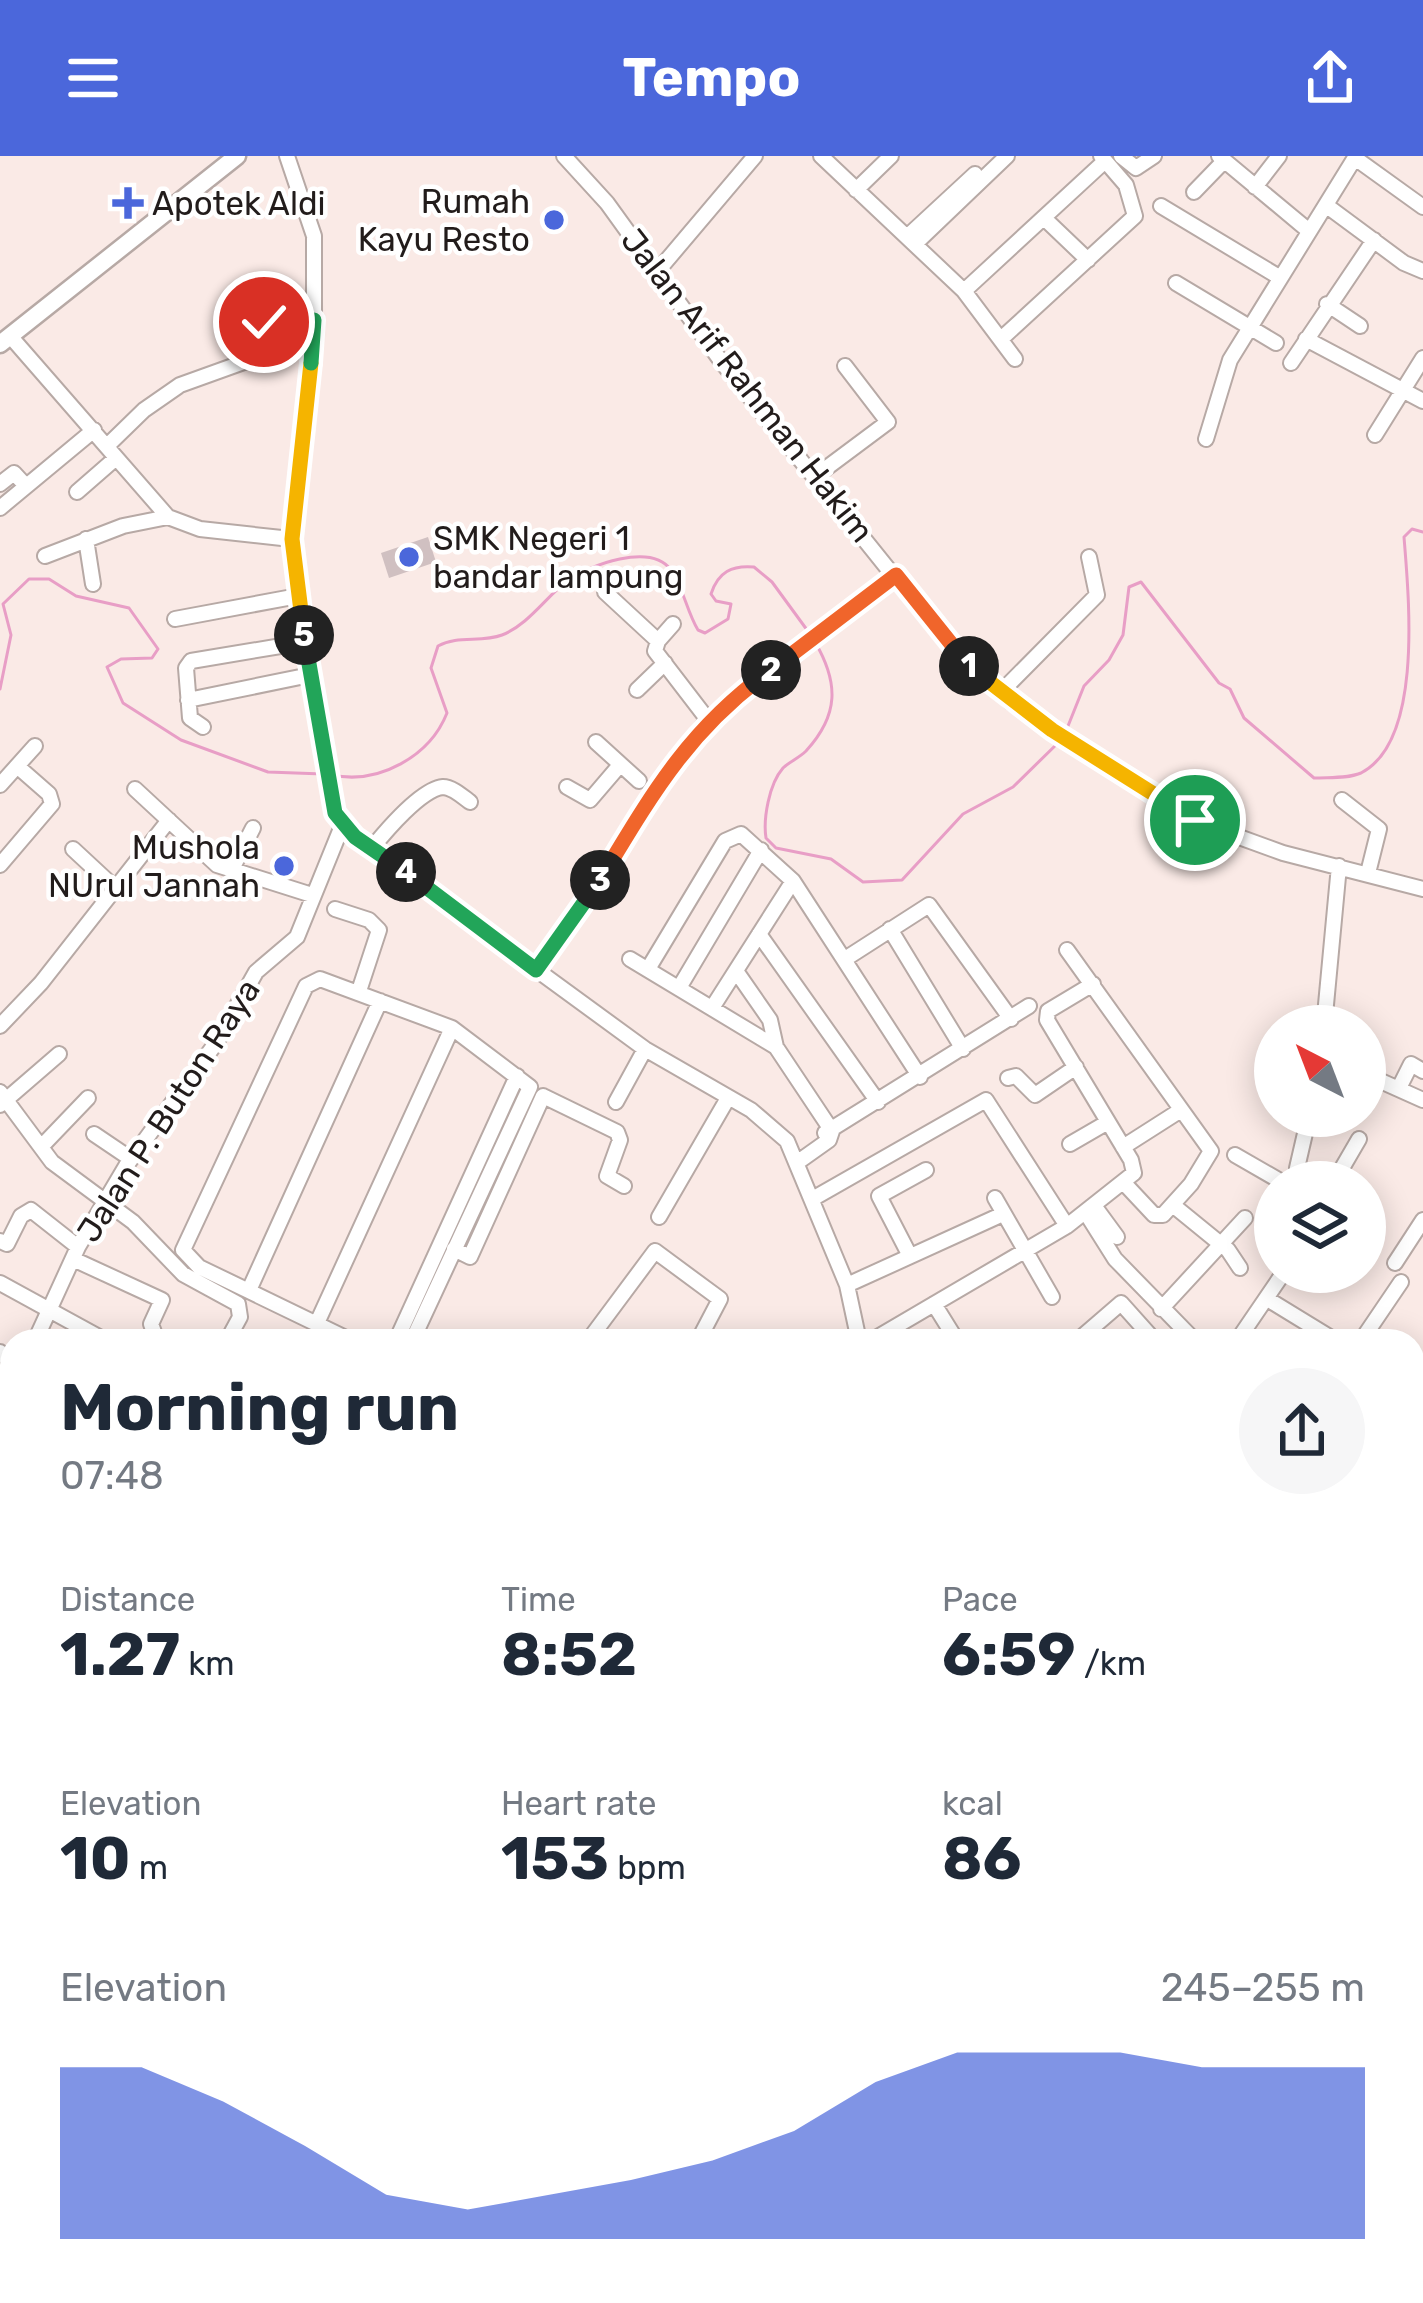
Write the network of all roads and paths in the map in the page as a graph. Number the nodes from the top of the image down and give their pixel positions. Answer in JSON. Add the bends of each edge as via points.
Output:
{"nodes":[{"id":1,"x":237,"y":156,"type":"edge"},
{"id":2,"x":287,"y":156,"type":"edge"},
{"id":3,"x":564,"y":156,"type":"edge"},
{"id":4,"x":821,"y":156,"type":"edge"},
{"id":5,"x":892,"y":156,"type":"edge"},
{"id":6,"x":993,"y":156,"type":"edge"},
{"id":7,"x":1007,"y":156,"type":"edge"},
{"id":8,"x":1154,"y":156,"type":"edge"},
{"id":9,"x":1279,"y":156,"type":"edge"},
{"id":10,"x":1356,"y":157,"type":"edge"},
{"id":11,"x":749,"y":158,"type":"edge"},
{"id":12,"x":1109,"y":158,"type":"edge"},
{"id":13,"x":1221,"y":158,"type":"edge"},
{"id":14,"x":1255,"y":188,"type":"junction"},
{"id":15,"x":856,"y":190,"type":"junction"},
{"id":16,"x":1194,"y":192,"type":"dead end"},
{"id":17,"x":1161,"y":206,"type":"dead end"},
{"id":18,"x":1327,"y":206,"type":"junction"},
{"id":19,"x":1423,"y":207,"type":"edge"},
{"id":20,"x":1045,"y":218,"type":"junction"},
{"id":21,"x":1309,"y":231,"type":"junction"},
{"id":22,"x":912,"y":239,"type":"junction"},
{"id":23,"x":1374,"y":240,"type":"junction"},
{"id":24,"x":1088,"y":260,"type":"junction"},
{"id":25,"x":1423,"y":271,"type":"edge"},
{"id":26,"x":656,"y":273,"type":"junction"},
{"id":27,"x":1279,"y":277,"type":"junction"},
{"id":28,"x":1176,"y":283,"type":"dead end"},
{"id":29,"x":964,"y":291,"type":"junction"},
{"id":30,"x":1327,"y":304,"type":"junction"},
{"id":31,"x":314,"y":320,"type":"junction"},
{"id":32,"x":1360,"y":326,"type":"dead end"},
{"id":33,"x":1251,"y":327,"type":"junction"},
{"id":34,"x":1001,"y":339,"type":"junction"},
{"id":35,"x":1306,"y":339,"type":"junction"},
{"id":36,"x":6,"y":340,"type":"edge"},
{"id":37,"x":1276,"y":343,"type":"dead end"},
{"id":38,"x":1423,"y":358,"type":"edge"},
{"id":39,"x":1015,"y":359,"type":"dead end"},
{"id":40,"x":1291,"y":363,"type":"dead end"},
{"id":41,"x":845,"y":366,"type":"dead end"},
{"id":42,"x":1405,"y":390,"type":"junction"},
{"id":43,"x":1423,"y":401,"type":"edge"},
{"id":44,"x":94,"y":430,"type":"junction"},
{"id":45,"x":1376,"y":435,"type":"dead end"},
{"id":46,"x":1206,"y":439,"type":"dead end"},
{"id":47,"x":111,"y":452,"type":"junction"},
{"id":48,"x":817,"y":475,"type":"junction"},
{"id":49,"x":0,"y":484,"type":"edge"},
{"id":50,"x":26,"y":486,"type":"junction"},
{"id":51,"x":77,"y":492,"type":"dead end"},
{"id":52,"x":3,"y":501,"type":"edge"},
{"id":53,"x":168,"y":517,"type":"junction"},
{"id":54,"x":86,"y":538,"type":"junction"},
{"id":55,"x":292,"y":539,"type":"junction"},
{"id":56,"x":45,"y":556,"type":"dead end"},
{"id":57,"x":1089,"y":557,"type":"dead end"},
{"id":58,"x":896,"y":575,"type":"junction"},
{"id":59,"x":93,"y":584,"type":"dead end"},
{"id":60,"x":605,"y":592,"type":"dead end"},
{"id":61,"x":298,"y":596,"type":"junction"},
{"id":62,"x":176,"y":619,"type":"dead end"},
{"id":63,"x":674,"y":624,"type":"dead end"},
{"id":64,"x":658,"y":641,"type":"junction"},
{"id":65,"x":305,"y":643,"type":"junction"},
{"id":66,"x":665,"y":663,"type":"junction"},
{"id":67,"x":310,"y":675,"type":"junction"},
{"id":68,"x":637,"y":690,"type":"dead end"},
{"id":69,"x":1000,"y":693,"type":"junction"},
{"id":70,"x":188,"y":700,"type":"junction"},
{"id":71,"x":708,"y":720,"type":"junction"},
{"id":72,"x":203,"y":728,"type":"dead end"},
{"id":73,"x":596,"y":742,"type":"dead end"},
{"id":74,"x":35,"y":746,"type":"dead end"},
{"id":75,"x":620,"y":764,"type":"junction"},
{"id":76,"x":17,"y":766,"type":"junction"},
{"id":77,"x":0,"y":785,"type":"edge"},
{"id":78,"x":567,"y":787,"type":"dead end"},
{"id":79,"x":647,"y":787,"type":"junction"},
{"id":80,"x":135,"y":789,"type":"dead end"},
{"id":81,"x":1342,"y":800,"type":"dead end"},
{"id":82,"x":470,"y":802,"type":"dead end"},
{"id":83,"x":169,"y":820,"type":"junction"},
{"id":84,"x":342,"y":826,"type":"junction"},
{"id":85,"x":253,"y":828,"type":"dead end"},
{"id":86,"x":73,"y":848,"type":"dead end"},
{"id":87,"x":372,"y":848,"type":"junction"},
{"id":88,"x":761,"y":850,"type":"junction"},
{"id":89,"x":0,"y":865,"type":"edge"},
{"id":90,"x":1339,"y":866,"type":"junction"},
{"id":91,"x":231,"y":871,"type":"junction"},
{"id":92,"x":1368,"y":873,"type":"junction"},
{"id":93,"x":793,"y":881,"type":"junction"},
{"id":94,"x":115,"y":888,"type":"junction"},
{"id":95,"x":1423,"y":889,"type":"edge"},
{"id":96,"x":313,"y":895,"type":"junction"},
{"id":97,"x":335,"y":909,"type":"dead end"},
{"id":98,"x":890,"y":929,"type":"junction"},
{"id":99,"x":759,"y":934,"type":"junction"},
{"id":100,"x":1067,"y":950,"type":"dead end"},
{"id":101,"x":630,"y":958,"type":"dead end"},
{"id":102,"x":845,"y":959,"type":"junction"},
{"id":103,"x":648,"y":969,"type":"junction"},
{"id":104,"x":536,"y":970,"type":"junction"},
{"id":105,"x":736,"y":971,"type":"junction"},
{"id":106,"x":1093,"y":984,"type":"junction"},
{"id":107,"x":679,"y":988,"type":"junction"},
{"id":108,"x":359,"y":991,"type":"junction"},
{"id":109,"x":380,"y":1001,"type":"junction"},
{"id":110,"x":1326,"y":1005,"type":"edge"},
{"id":111,"x":1029,"y":1006,"type":"dead end"},
{"id":112,"x":712,"y":1008,"type":"junction"},
{"id":113,"x":1011,"y":1019,"type":"junction"},
{"id":114,"x":0,"y":1026,"type":"edge"},
{"id":115,"x":452,"y":1028,"type":"junction"},
{"id":116,"x":776,"y":1047,"type":"junction"},
{"id":117,"x":645,"y":1049,"type":"junction"},
{"id":118,"x":963,"y":1049,"type":"junction"},
{"id":119,"x":59,"y":1054,"type":"dead end"},
{"id":120,"x":1076,"y":1067,"type":"junction"},
{"id":121,"x":1423,"y":1071,"type":"edge"},
{"id":122,"x":517,"y":1076,"type":"junction"},
{"id":123,"x":920,"y":1077,"type":"junction"},
{"id":124,"x":1008,"y":1078,"type":"dead end"},
{"id":125,"x":1386,"y":1082,"type":"edge"},
{"id":126,"x":1400,"y":1088,"type":"junction"},
{"id":127,"x":536,"y":1091,"type":"junction"},
{"id":128,"x":88,"y":1098,"type":"dead end"},
{"id":129,"x":728,"y":1098,"type":"junction"},
{"id":130,"x":2,"y":1099,"type":"edge"},
{"id":131,"x":1423,"y":1100,"type":"edge"},
{"id":132,"x":616,"y":1102,"type":"dead end"},
{"id":133,"x":878,"y":1102,"type":"junction"},
{"id":134,"x":1181,"y":1110,"type":"junction"},
{"id":135,"x":1108,"y":1122,"type":"junction"},
{"id":136,"x":832,"y":1131,"type":"junction"},
{"id":137,"x":94,"y":1134,"type":"dead end"},
{"id":138,"x":1358,"y":1138,"type":"dead end"},
{"id":139,"x":1070,"y":1144,"type":"dead end"},
{"id":140,"x":40,"y":1147,"type":"junction"},
{"id":141,"x":1123,"y":1147,"type":"junction"},
{"id":142,"x":1234,"y":1155,"type":"dead end"},
{"id":143,"x":796,"y":1157,"type":"junction"},
{"id":144,"x":131,"y":1159,"type":"junction"},
{"id":145,"x":1345,"y":1161,"type":"edge"},
{"id":146,"x":1254,"y":1166,"type":"edge"},
{"id":147,"x":926,"y":1170,"type":"dead end"},
{"id":148,"x":1124,"y":1183,"type":"junction"},
{"id":149,"x":624,"y":1186,"type":"dead end"},
{"id":150,"x":814,"y":1198,"type":"junction"},
{"id":151,"x":995,"y":1198,"type":"dead end"},
{"id":152,"x":104,"y":1200,"type":"junction"},
{"id":153,"x":1174,"y":1206,"type":"junction"},
{"id":154,"x":1090,"y":1210,"type":"junction"},
{"id":155,"x":1003,"y":1214,"type":"junction"},
{"id":156,"x":659,"y":1217,"type":"dead end"},
{"id":157,"x":1245,"y":1218,"type":"dead end"},
{"id":158,"x":1423,"y":1220,"type":"edge"},
{"id":159,"x":1067,"y":1226,"type":"junction"},
{"id":160,"x":1117,"y":1238,"type":"dead end"},
{"id":161,"x":3,"y":1242,"type":"edge"},
{"id":162,"x":1219,"y":1243,"type":"junction"},
{"id":163,"x":1023,"y":1248,"type":"junction"},
{"id":164,"x":76,"y":1253,"type":"junction"},
{"id":165,"x":910,"y":1256,"type":"junction"},
{"id":166,"x":1395,"y":1264,"type":"dead end"},
{"id":167,"x":1240,"y":1268,"type":"dead end"},
{"id":168,"x":0,"y":1282,"type":"edge"},
{"id":169,"x":1401,"y":1282,"type":"dead end"},
{"id":170,"x":847,"y":1285,"type":"junction"},
{"id":171,"x":250,"y":1288,"type":"junction"},
{"id":172,"x":1273,"y":1293,"type":"edge"},
{"id":173,"x":1052,"y":1297,"type":"dead end"},
{"id":174,"x":1269,"y":1300,"type":"junction"},
{"id":175,"x":934,"y":1304,"type":"junction"},
{"id":176,"x":1161,"y":1309,"type":"junction"},
{"id":177,"x":49,"y":1311,"type":"junction"},
{"id":178,"x":317,"y":1323,"type":"junction"},
{"id":179,"x":41,"y":1329,"type":"edge"},
{"id":180,"x":83,"y":1329,"type":"edge"},
{"id":181,"x":153,"y":1329,"type":"edge"},
{"id":182,"x":234,"y":1329,"type":"edge"},
{"id":183,"x":329,"y":1329,"type":"edge"},
{"id":184,"x":401,"y":1329,"type":"edge"},
{"id":185,"x":417,"y":1329,"type":"edge"},
{"id":186,"x":597,"y":1329,"type":"edge"},
{"id":187,"x":706,"y":1329,"type":"edge"},
{"id":188,"x":856,"y":1329,"type":"edge"},
{"id":189,"x":891,"y":1329,"type":"edge"},
{"id":190,"x":950,"y":1329,"type":"edge"},
{"id":191,"x":1091,"y":1329,"type":"edge"},
{"id":192,"x":1144,"y":1329,"type":"edge"},
{"id":193,"x":1182,"y":1329,"type":"edge"},
{"id":194,"x":1246,"y":1329,"type":"edge"},
{"id":195,"x":1316,"y":1329,"type":"edge"},
{"id":196,"x":1369,"y":1329,"type":"edge"}],
"edges":[{"from":1,"to":36,"type":"main road"},
{"from":2,"to":31,"type":"street","via":[[314,236]]},
{"from":3,"to":26,"type":"street","name":"Jalan Arif Rahman Hakim"},
{"from":4,"to":15,"type":"street"},
{"from":5,"to":15,"type":"street"},
{"from":6,"to":22,"type":"street"},
{"from":7,"to":22,"type":"street"},
{"from":8,"to":12,"type":"street","via":[[1136,169]]},
{"from":9,"to":14,"type":"street"},
{"from":10,"to":18,"type":"street"},
{"from":10,"to":19,"type":"street"},
{"from":11,"to":26,"type":"street"},
{"from":12,"to":20,"type":"street"},
{"from":12,"to":24,"type":"street","via":[[1136,216]]},
{"from":13,"to":14,"type":"street"},
{"from":13,"to":16,"type":"street"},
{"from":14,"to":21,"type":"street"},
{"from":15,"to":22,"type":"street"},
{"from":17,"to":27,"type":"street"},
{"from":18,"to":21,"type":"street"},
{"from":18,"to":23,"type":"street"},
{"from":20,"to":24,"type":"street"},
{"from":20,"to":29,"type":"street"},
{"from":21,"to":27,"type":"street"},
{"from":22,"to":29,"type":"street"},
{"from":23,"to":25,"type":"street"},
{"from":23,"to":30,"type":"street"},
{"from":24,"to":34,"type":"street"},
{"from":26,"to":48,"type":"street","name":"Jalan Arif Rahman Hakim"},
{"from":27,"to":33,"type":"street"},
{"from":28,"to":33,"type":"street"},
{"from":29,"to":34,"type":"street"},
{"from":30,"to":32,"type":"street"},
{"from":30,"to":35,"type":"street"},
{"from":31,"to":47,"type":"street","via":[[264,322],[255,358],[180,386],[144,410]]},
{"from":31,"to":55,"type":"street"},
{"from":33,"to":37,"type":"street"},
{"from":33,"to":46,"type":"street","via":[[1224,373]]},
{"from":34,"to":39,"type":"street"},
{"from":35,"to":40,"type":"street"},
{"from":35,"to":42,"type":"street"},
{"from":36,"to":44,"type":"street"},
{"from":38,"to":42,"type":"street"},
{"from":41,"to":48,"type":"street","via":[[888,422]]},
{"from":42,"to":43,"type":"street"},
{"from":42,"to":45,"type":"street"},
{"from":44,"to":47,"type":"street"},
{"from":44,"to":50,"type":"street"},
{"from":47,"to":51,"type":"street"},
{"from":47,"to":53,"type":"street"},
{"from":48,"to":58,"type":"street","name":"Jalan Arif Rahman Hakim"},
{"from":49,"to":50,"type":"street","via":[[14,473]]},
{"from":50,"to":52,"type":"street"},
{"from":53,"to":54,"type":"street"},
{"from":53,"to":55,"type":"street"},
{"from":54,"to":56,"type":"street"},
{"from":54,"to":59,"type":"street"},
{"from":55,"to":61,"type":"street"},
{"from":57,"to":69,"type":"street","via":[[1096,596]]},
{"from":58,"to":69,"type":"street","name":"Jalan Arif Rahman Hakim"},
{"from":58,"to":71,"type":"street"},
{"from":60,"to":64,"type":"street"},
{"from":61,"to":62,"type":"street"},
{"from":61,"to":65,"type":"street"},
{"from":63,"to":64,"type":"street"},
{"from":64,"to":66,"type":"street"},
{"from":65,"to":67,"type":"street"},
{"from":65,"to":70,"type":"street","via":[[191,661]]},
{"from":66,"to":68,"type":"street"},
{"from":66,"to":71,"type":"street"},
{"from":67,"to":70,"type":"street"},
{"from":67,"to":84,"type":"street"},
{"from":69,"to":90,"type":"street","name":"Jalan Arif Rahman Hakim","via":[[1195,820]]},
{"from":70,"to":72,"type":"street","via":[[191,723]]},
{"from":71,"to":79,"type":"street"},
{"from":73,"to":75,"type":"street"},
{"from":74,"to":76,"type":"street"},
{"from":75,"to":78,"type":"street","via":[[590,800]]},
{"from":75,"to":79,"type":"street"},
{"from":76,"to":77,"type":"street"},
{"from":76,"to":89,"type":"street","via":[[52,804]]},
{"from":79,"to":104,"type":"street","via":[[593,892]]},
{"from":80,"to":83,"type":"street"},
{"from":81,"to":92,"type":"street","via":[[1379,829]]},
{"from":82,"to":87,"type":"street","via":[[438,788]]},
{"from":83,"to":91,"type":"street"},
{"from":83,"to":94,"type":"street"},
{"from":84,"to":87,"type":"street"},
{"from":84,"to":96,"type":"street","name":"Jalan P. Buton Raya"},
{"from":85,"to":91,"type":"street"},
{"from":86,"to":94,"type":"street"},
{"from":87,"to":104,"type":"street"},
{"from":88,"to":93,"type":"street"},
{"from":88,"to":103,"type":"street","via":[[740,834],[726,839]]},
{"from":88,"to":107,"type":"street"},
{"from":90,"to":92,"type":"street","name":"Jalan Arif Rahman Hakim"},
{"from":90,"to":110,"type":"street"},
{"from":91,"to":96,"type":"street"},
{"from":92,"to":95,"type":"street","name":"Jalan Arif Rahman Hakim"},
{"from":93,"to":99,"type":"street"},
{"from":93,"to":102,"type":"street"},
{"from":94,"to":114,"type":"street"},
{"from":96,"to":144,"type":"street","name":"Jalan P. Buton Raya","via":[[293,944],[256,972]]},
{"from":97,"to":108,"type":"street","via":[[379,930]]},
{"from":98,"to":102,"type":"street"},
{"from":98,"to":113,"type":"street","via":[[933,907]]},
{"from":98,"to":118,"type":"street"},
{"from":99,"to":105,"type":"street"},
{"from":99,"to":133,"type":"street"},
{"from":100,"to":106,"type":"street"},
{"from":101,"to":103,"type":"street"},
{"from":102,"to":123,"type":"street"},
{"from":103,"to":107,"type":"street"},
{"from":104,"to":117,"type":"street"},
{"from":105,"to":112,"type":"street"},
{"from":105,"to":116,"type":"street","via":[[770,1020]]},
{"from":106,"to":120,"type":"street","via":[[1046,1016]]},
{"from":106,"to":134,"type":"street"},
{"from":107,"to":112,"type":"street"},
{"from":108,"to":109,"type":"street"},
{"from":108,"to":171,"type":"street","via":[[320,979],[306,986],[185,1242],[191,1262]]},
{"from":109,"to":115,"type":"street"},
{"from":109,"to":171,"type":"street"},
{"from":111,"to":113,"type":"street"},
{"from":112,"to":116,"type":"street"},
{"from":113,"to":118,"type":"street"},
{"from":115,"to":122,"type":"street"},
{"from":115,"to":178,"type":"street"},
{"from":116,"to":136,"type":"street"},
{"from":117,"to":129,"type":"street"},
{"from":117,"to":132,"type":"street"},
{"from":118,"to":123,"type":"street"},
{"from":119,"to":130,"type":"street"},
{"from":120,"to":124,"type":"street","via":[[1035,1095]]},
{"from":120,"to":135,"type":"street"},
{"from":121,"to":126,"type":"street","via":[[1411,1064]]},
{"from":122,"to":127,"type":"street"},
{"from":122,"to":184,"type":"street"},
{"from":123,"to":133,"type":"street"},
{"from":125,"to":126,"type":"street"},
{"from":126,"to":131,"type":"street"},
{"from":127,"to":149,"type":"street","via":[[617,1132],[607,1176]]},
{"from":127,"to":185,"type":"street"},
{"from":128,"to":140,"type":"street"},
{"from":129,"to":143,"type":"street","via":[[770,1125]]},
{"from":129,"to":156,"type":"street"},
{"from":130,"to":140,"type":"street"},
{"from":133,"to":136,"type":"street"},
{"from":134,"to":141,"type":"street"},
{"from":134,"to":153,"type":"street","via":[[1211,1151]]},
{"from":135,"to":139,"type":"street"},
{"from":135,"to":141,"type":"street"},
{"from":136,"to":143,"type":"street"},
{"from":137,"to":144,"type":"street"},
{"from":138,"to":145,"type":"street"},
{"from":140,"to":152,"type":"street"},
{"from":141,"to":148,"type":"street","via":[[1135,1169]]},
{"from":142,"to":146,"type":"street"},
{"from":143,"to":150,"type":"street"},
{"from":144,"to":152,"type":"street","name":"Jalan P. Buton Raya"},
{"from":147,"to":165,"type":"street","via":[[879,1196]]},
{"from":148,"to":153,"type":"street","via":[[1154,1215]]},
{"from":148,"to":154,"type":"street"},
{"from":150,"to":159,"type":"street","via":[[986,1100]]},
{"from":150,"to":170,"type":"street"},
{"from":151,"to":155,"type":"street"},
{"from":152,"to":164,"type":"street","name":"Jalan P. Buton Raya"},
{"from":152,"to":182,"type":"street","via":[[183,1274],[238,1304]]},
{"from":153,"to":162,"type":"street"},
{"from":154,"to":159,"type":"street"},
{"from":154,"to":160,"type":"street"},
{"from":154,"to":176,"type":"street","via":[[1114,1259]]},
{"from":155,"to":163,"type":"street"},
{"from":155,"to":165,"type":"street"},
{"from":157,"to":162,"type":"street"},
{"from":158,"to":166,"type":"street"},
{"from":159,"to":163,"type":"street"},
{"from":161,"to":164,"type":"street","via":[[31,1210]]},
{"from":162,"to":167,"type":"street"},
{"from":162,"to":176,"type":"street"},
{"from":163,"to":173,"type":"street"},
{"from":163,"to":175,"type":"street"},
{"from":164,"to":177,"type":"street","name":"Jalan P. Buton Raya"},
{"from":164,"to":181,"type":"street","via":[[161,1299]]},
{"from":165,"to":170,"type":"street"},
{"from":168,"to":177,"type":"street"},
{"from":169,"to":196,"type":"street"},
{"from":170,"to":188,"type":"street"},
{"from":171,"to":178,"type":"street"},
{"from":172,"to":174,"type":"street"},
{"from":174,"to":194,"type":"street"},
{"from":174,"to":195,"type":"street"},
{"from":175,"to":189,"type":"street"},
{"from":175,"to":190,"type":"street"},
{"from":176,"to":193,"type":"street"},
{"from":177,"to":179,"type":"street","name":"Jalan P. Buton Raya"},
{"from":177,"to":180,"type":"street"},
{"from":178,"to":183,"type":"street"},
{"from":186,"to":187,"type":"street","via":[[652,1251],[718,1294]]},
{"from":191,"to":192,"type":"street","via":[[1121,1303]]}]}
